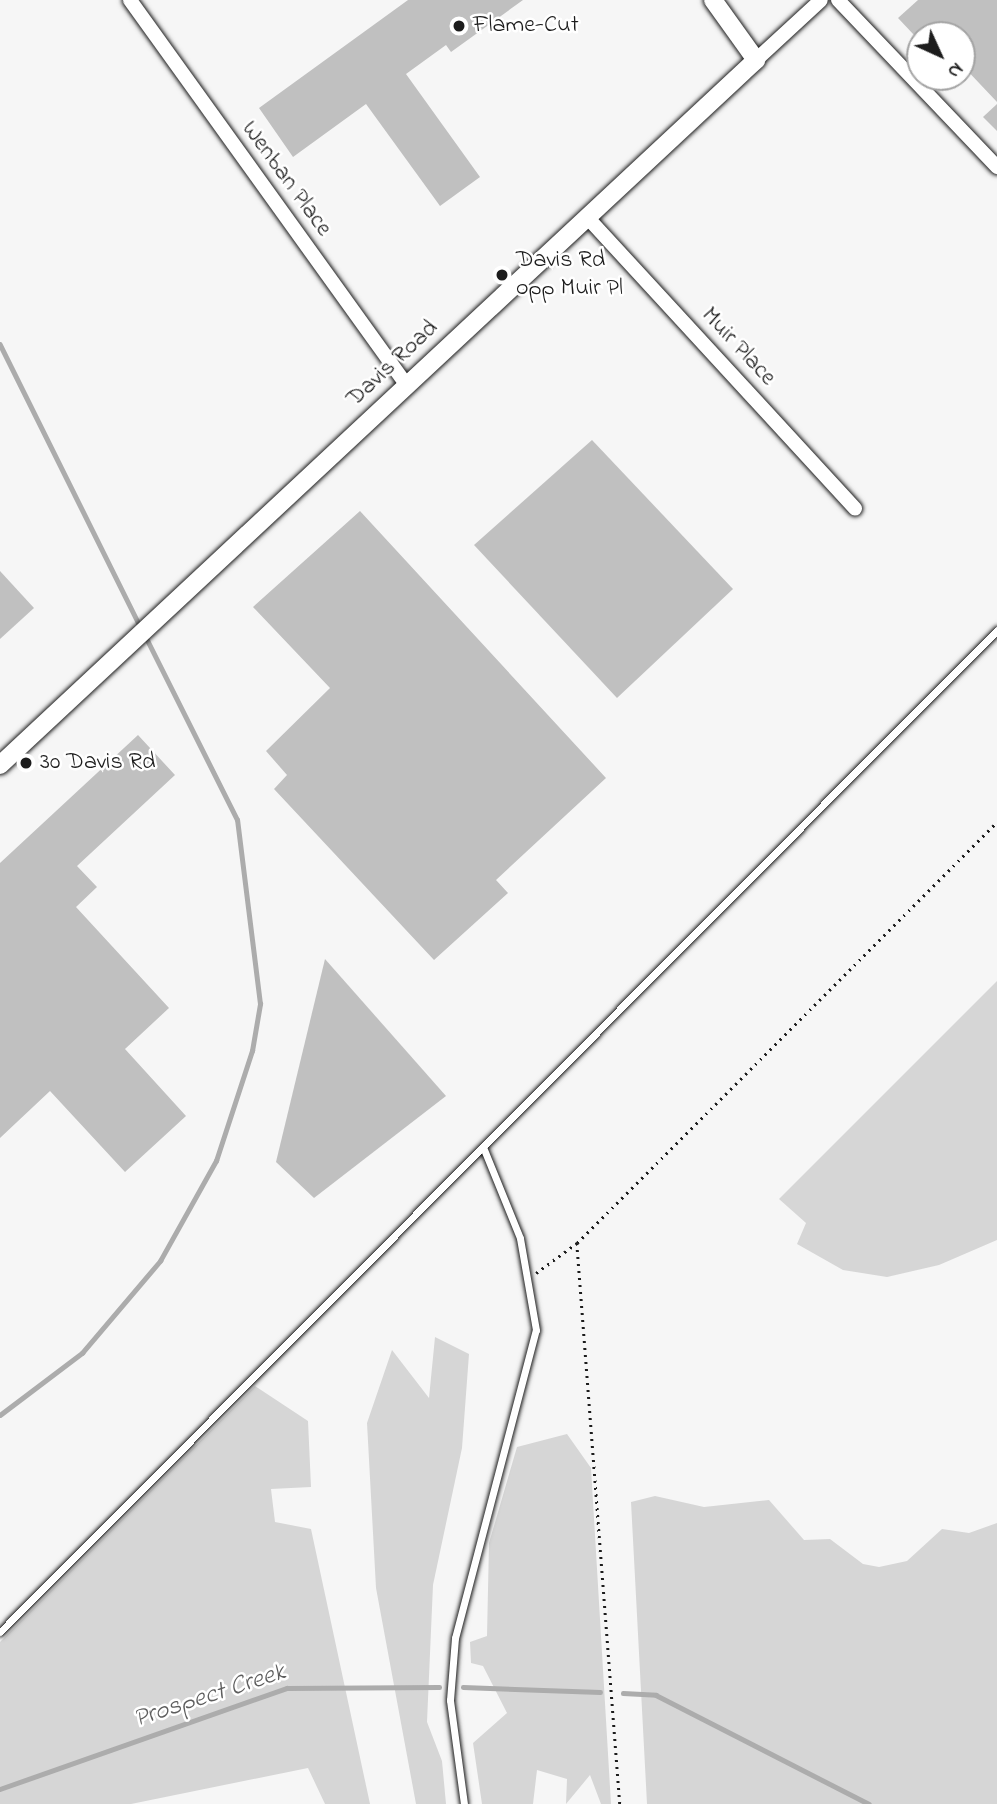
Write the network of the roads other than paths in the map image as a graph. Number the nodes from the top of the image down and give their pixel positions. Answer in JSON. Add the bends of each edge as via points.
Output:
{"nodes":[{"id":1,"x":130,"y":0,"type":"edge"},
{"id":2,"x":713,"y":0,"type":"edge"},
{"id":3,"x":821,"y":0,"type":"edge"},
{"id":4,"x":838,"y":0,"type":"edge"},
{"id":5,"x":756,"y":60,"type":"junction"},
{"id":6,"x":997,"y":167,"type":"edge"},
{"id":7,"x":587,"y":217,"type":"junction"},
{"id":8,"x":406,"y":384,"type":"junction"},
{"id":9,"x":855,"y":508,"type":"dead end"},
{"id":10,"x":997,"y":630,"type":"edge"},
{"id":11,"x":0,"y":765,"type":"edge"},
{"id":12,"x":483,"y":1147,"type":"junction"},
{"id":13,"x":0,"y":1632,"type":"edge"},
{"id":14,"x":464,"y":1804,"type":"edge"}],
"edges":[{"from":1,"to":8,"type":"street","name":"Wenban Place"},
{"from":2,"to":5,"type":"street"},
{"from":3,"to":5,"type":"street","name":"Davis Road"},
{"from":4,"to":6,"type":"street"},
{"from":5,"to":7,"type":"street","name":"Davis Road"},
{"from":7,"to":8,"type":"street","name":"Davis Road"},
{"from":7,"to":9,"type":"street","name":"Muir Place"},
{"from":8,"to":11,"type":"street","name":"Davis Road"},
{"from":10,"to":12,"type":"lane"},
{"from":12,"to":13,"type":"lane"},
{"from":12,"to":14,"type":"lane","via":[[531,1277],[536,1329],[454,1638],[450,1700]]}]}
